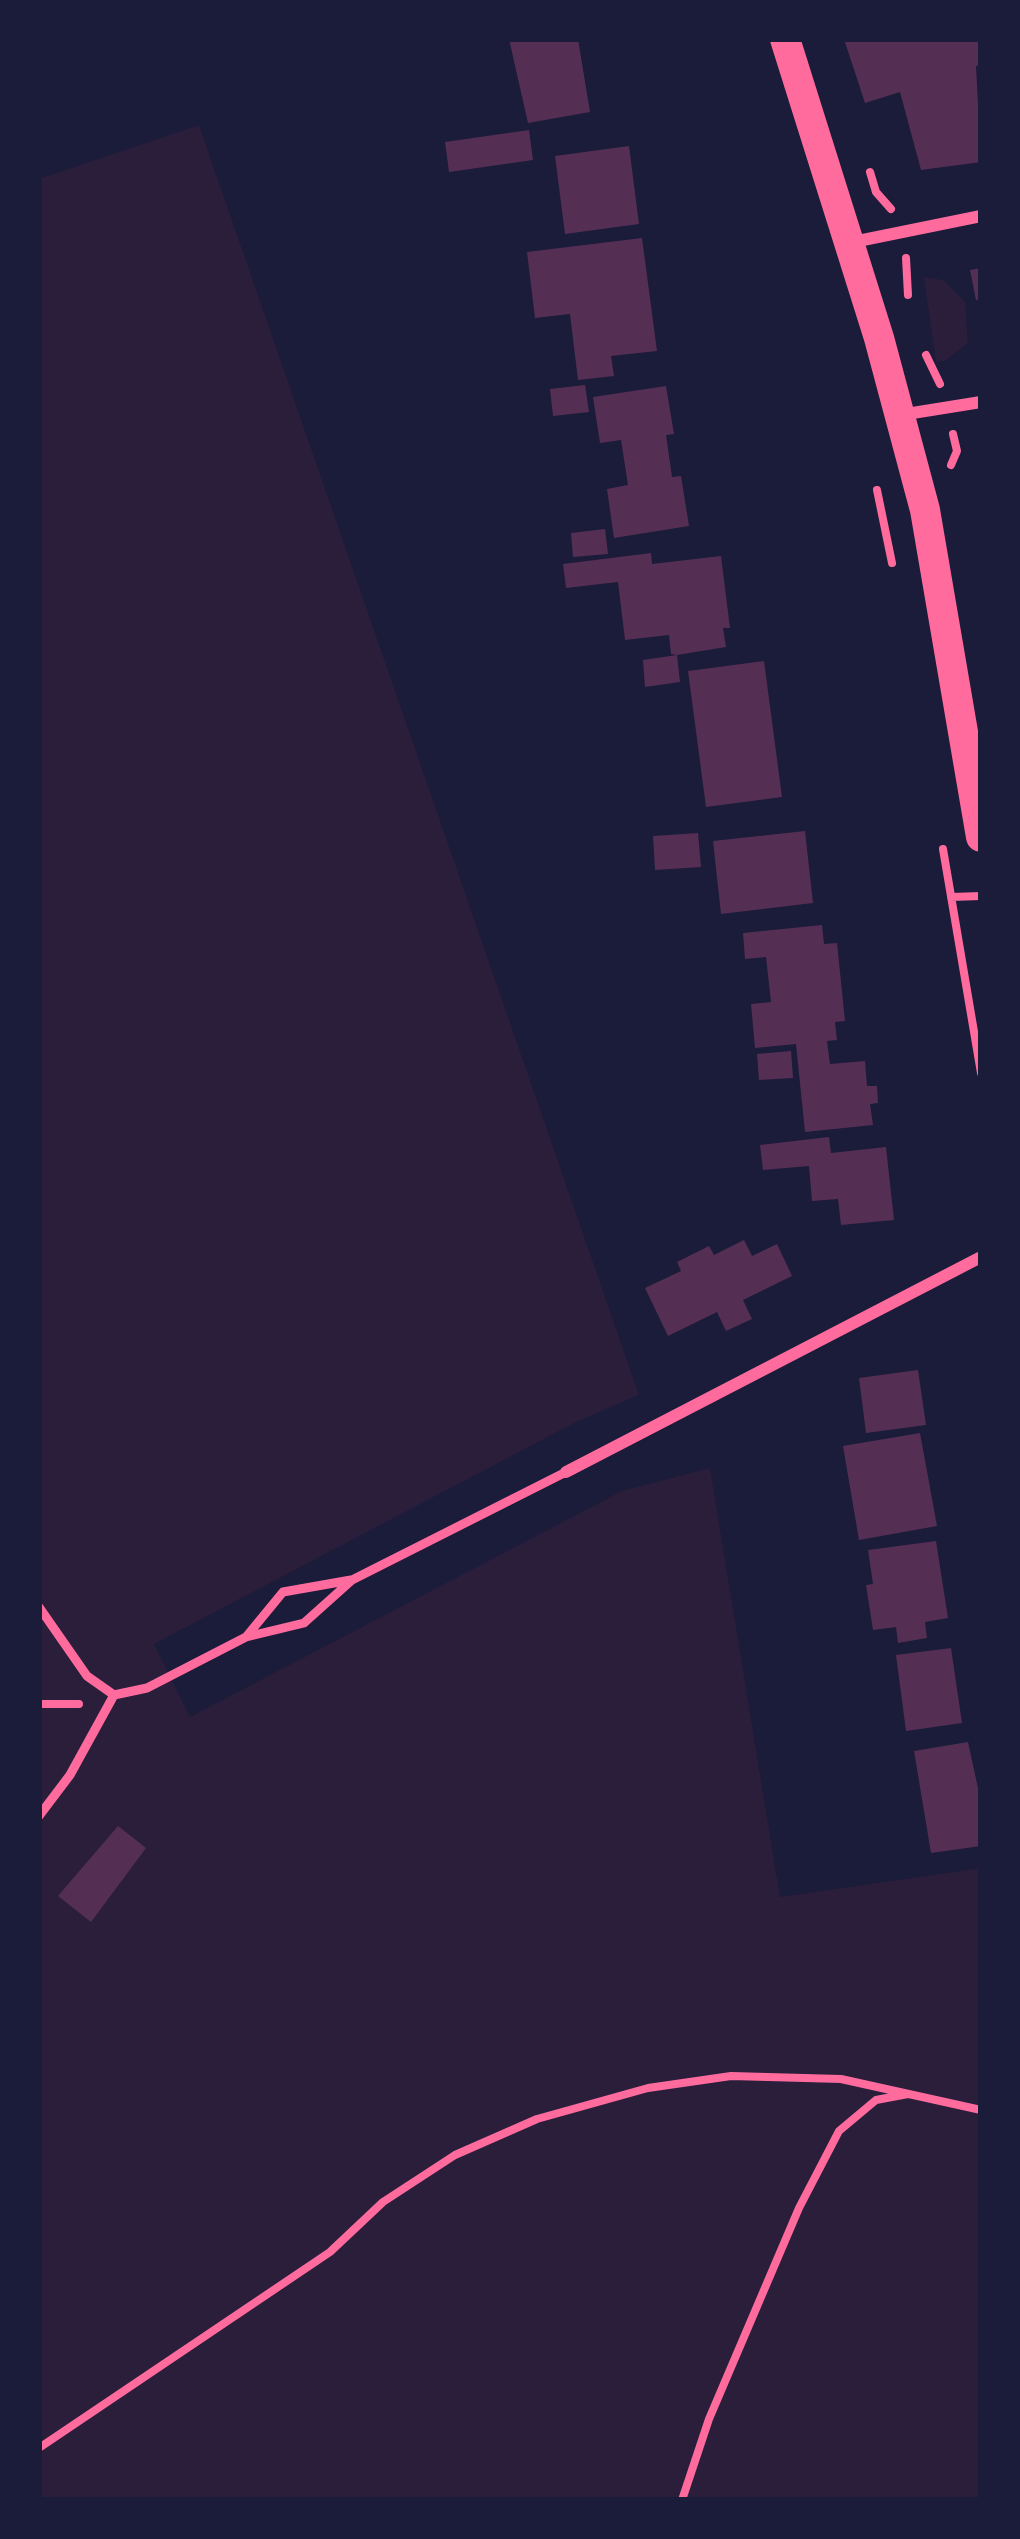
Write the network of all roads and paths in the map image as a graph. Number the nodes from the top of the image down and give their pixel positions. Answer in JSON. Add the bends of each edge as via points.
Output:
{"nodes":[{"id":1,"x":785,"y":39,"type":"edge"},
{"id":2,"x":869,"y":170,"type":"dead end"},
{"id":3,"x":889,"y":200,"type":"dead end"},
{"id":4,"x":981,"y":216,"type":"edge"},
{"id":5,"x":847,"y":244,"type":"junction"},
{"id":6,"x":910,"y":272,"type":"dead end"},
{"id":7,"x":911,"y":306,"type":"dead end"},
{"id":8,"x":922,"y":342,"type":"dead end"},
{"id":9,"x":935,"y":367,"type":"dead end"},
{"id":10,"x":981,"y":402,"type":"edge"},
{"id":11,"x":899,"y":415,"type":"junction"},
{"id":12,"x":875,"y":479,"type":"dead end"},
{"id":13,"x":897,"y":586,"type":"dead end"},
{"id":14,"x":940,"y":829,"type":"dead end"},
{"id":15,"x":981,"y":837,"type":"edge"},
{"id":16,"x":981,"y":896,"type":"edge"},
{"id":17,"x":951,"y":897,"type":"junction"},
{"id":18,"x":981,"y":1073,"type":"edge"},
{"id":19,"x":981,"y":1256,"type":"edge"},
{"id":20,"x":566,"y":1472,"type":"joint"},
{"id":21,"x":352,"y":1580,"type":"junction"},
{"id":22,"x":39,"y":1607,"type":"edge"},
{"id":23,"x":246,"y":1637,"type":"junction"},
{"id":24,"x":114,"y":1695,"type":"junction"},
{"id":25,"x":39,"y":1816,"type":"edge"},
{"id":26,"x":916,"y":2093,"type":"junction"},
{"id":27,"x":981,"y":2110,"type":"edge"},
{"id":28,"x":39,"y":2448,"type":"edge"},
{"id":29,"x":682,"y":2500,"type":"edge"}],
"edges":[{"from":1,"to":5,"type":"main road"},
{"from":2,"to":3,"type":"path","via":[[876,192]]},
{"from":4,"to":5,"type":"street"},
{"from":5,"to":11,"type":"main road"},
{"from":6,"to":7,"type":"path"},
{"from":8,"to":9,"type":"path"},
{"from":10,"to":11,"type":"street"},
{"from":11,"to":15,"type":"main road","via":[[925,510]]},
{"from":12,"to":13,"type":"path"},
{"from":14,"to":17,"type":"path"},
{"from":16,"to":17,"type":"path"},
{"from":17,"to":18,"type":"path"},
{"from":19,"to":20,"type":"street"},
{"from":20,"to":21,"type":"lane"},
{"from":21,"to":23,"type":"lane","via":[[304,1623]]},
{"from":21,"to":23,"type":"lane","via":[[283,1592]]},
{"from":22,"to":24,"type":"lane","via":[[87,1676]]},
{"from":23,"to":24,"type":"lane","via":[[147,1688]]},
{"from":24,"to":25,"type":"lane"},
{"from":26,"to":27,"type":"path"},
{"from":26,"to":28,"type":"path","via":[[841,2079],[731,2076],[648,2087],[537,2120],[455,2155],[382,2202],[330,2252]]},
{"from":26,"to":29,"type":"path","via":[[876,2100],[839,2131],[791,2226]]}]}
